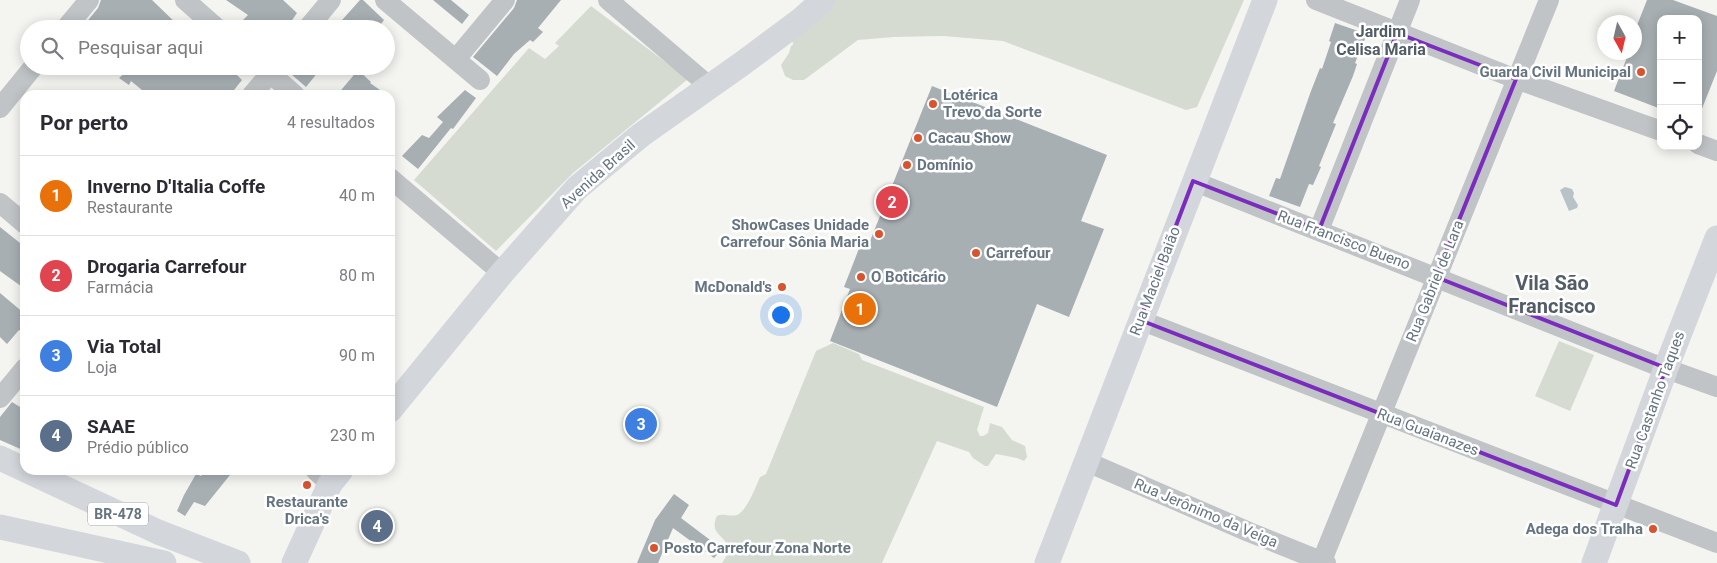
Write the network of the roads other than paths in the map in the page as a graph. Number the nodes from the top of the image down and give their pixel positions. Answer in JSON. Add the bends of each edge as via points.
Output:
{"nodes":[{"id":1,"x":89,"y":0,"type":"edge"},
{"id":2,"x":184,"y":0,"type":"edge"},
{"id":3,"x":331,"y":0,"type":"edge"},
{"id":4,"x":385,"y":0,"type":"edge"},
{"id":5,"x":505,"y":0,"type":"edge"},
{"id":6,"x":608,"y":0,"type":"edge"},
{"id":7,"x":823,"y":0,"type":"edge"},
{"id":8,"x":1265,"y":0,"type":"edge"},
{"id":9,"x":1316,"y":0,"type":"edge"},
{"id":10,"x":1410,"y":0,"type":"edge"},
{"id":11,"x":1549,"y":0,"type":"edge"},
{"id":12,"x":72,"y":20,"type":"edge"},
{"id":13,"x":207,"y":20,"type":"edge"},
{"id":14,"x":314,"y":20,"type":"edge"},
{"id":15,"x":1397,"y":33,"type":"junction"},
{"id":16,"x":456,"y":59,"type":"junction"},
{"id":17,"x":27,"y":75,"type":"edge"},
{"id":18,"x":265,"y":75,"type":"edge"},
{"id":19,"x":276,"y":75,"type":"edge"},
{"id":20,"x":1516,"y":79,"type":"junction"},
{"id":21,"x":480,"y":80,"type":"dead end"},
{"id":22,"x":710,"y":86,"type":"junction"},
{"id":23,"x":255,"y":90,"type":"edge"},
{"id":24,"x":290,"y":90,"type":"edge"},
{"id":25,"x":0,"y":108,"type":"edge"},
{"id":26,"x":1657,"y":130,"type":"edge"},
{"id":27,"x":1702,"y":145,"type":"edge"},
{"id":28,"x":1717,"y":151,"type":"edge"},
{"id":29,"x":1194,"y":181,"type":"junction"},
{"id":30,"x":395,"y":182,"type":"edge"},
{"id":31,"x":0,"y":203,"type":"edge"},
{"id":32,"x":20,"y":220,"type":"edge"},
{"id":33,"x":1319,"y":230,"type":"junction"},
{"id":34,"x":1717,"y":238,"type":"edge"},
{"id":35,"x":502,"y":273,"type":"junction"},
{"id":36,"x":1436,"y":277,"type":"junction"},
{"id":37,"x":1140,"y":320,"type":"junction"},
{"id":38,"x":1666,"y":368,"type":"junction"},
{"id":39,"x":20,"y":374,"type":"edge"},
{"id":40,"x":1717,"y":387,"type":"edge"},
{"id":41,"x":0,"y":398,"type":"edge"},
{"id":42,"x":395,"y":404,"type":"edge"},
{"id":43,"x":1382,"y":414,"type":"junction"},
{"id":44,"x":0,"y":458,"type":"edge"},
{"id":45,"x":1085,"y":461,"type":"junction"},
{"id":46,"x":20,"y":467,"type":"edge"},
{"id":47,"x":36,"y":475,"type":"edge"},
{"id":48,"x":329,"y":475,"type":"edge"},
{"id":49,"x":1616,"y":505,"type":"junction"},
{"id":50,"x":0,"y":527,"type":"edge"},
{"id":51,"x":1717,"y":543,"type":"edge"},
{"id":52,"x":297,"y":560,"type":"edge"},
{"id":53,"x":1323,"y":562,"type":"edge"},
{"id":54,"x":164,"y":563,"type":"edge"},
{"id":55,"x":238,"y":563,"type":"edge"},
{"id":56,"x":1046,"y":563,"type":"edge"},
{"id":57,"x":1594,"y":563,"type":"edge"}],
"edges":[{"from":1,"to":12,"type":"street"},
{"from":2,"to":13,"type":"street"},
{"from":3,"to":14,"type":"street"},
{"from":4,"to":16,"type":"street"},
{"from":5,"to":16,"type":"street"},
{"from":6,"to":22,"type":"street"},
{"from":7,"to":22,"type":"main road","name":"Avenida Brasil"},
{"from":8,"to":29,"type":"main road","name":"Rua Maciel Baião"},
{"from":9,"to":15,"type":"street"},
{"from":10,"to":15,"type":"street"},
{"from":11,"to":20,"type":"street","name":"Rua Gabriel de Lara"},
{"from":15,"to":20,"type":"street"},
{"from":15,"to":33,"type":"street"},
{"from":16,"to":21,"type":"street"},
{"from":17,"to":25,"type":"street"},
{"from":18,"to":23,"type":"street"},
{"from":19,"to":24,"type":"street"},
{"from":20,"to":26,"type":"street"},
{"from":20,"to":36,"type":"street","name":"Rua Gabriel de Lara"},
{"from":22,"to":35,"type":"main road","name":"Avenida Brasil","via":[[641,134],[578,188]]},
{"from":27,"to":28,"type":"street"},
{"from":29,"to":33,"type":"street","name":"Rua Francisco Bueno"},
{"from":29,"to":37,"type":"main road","name":"Rua Maciel Baião"},
{"from":30,"to":35,"type":"street"},
{"from":31,"to":32,"type":"street"},
{"from":33,"to":36,"type":"street","name":"Rua Francisco Bueno"},
{"from":34,"to":38,"type":"main road","name":"Rua Castanho Taques"},
{"from":35,"to":42,"type":"main road","name":"Avenida Brasil"},
{"from":36,"to":38,"type":"street","name":"Rua Francisco Bueno"},
{"from":36,"to":43,"type":"street","name":"Rua Gabriel de Lara"},
{"from":37,"to":43,"type":"street","name":"Rua Guaianazes"},
{"from":37,"to":45,"type":"main road","name":"Rua Maciel Baião"},
{"from":38,"to":40,"type":"street","name":"Rua Francisco Bueno"},
{"from":38,"to":49,"type":"main road","name":"Rua Castanho Taques"},
{"from":39,"to":41,"type":"street"},
{"from":43,"to":49,"type":"street","name":"Rua Guaianazes"},
{"from":43,"to":53,"type":"street","name":"Rua Gabriel de Lara"},
{"from":44,"to":46,"type":"main road","number":"BR-478"},
{"from":45,"to":53,"type":"street","name":"Rua Jerônimo da Veiga"},
{"from":45,"to":56,"type":"main road","name":"Rua Maciel Baião"},
{"from":47,"to":55,"type":"main road","number":"BR-478","via":[[158,532]]},
{"from":48,"to":52,"type":"main road"},
{"from":49,"to":51,"type":"street","name":"Rua Guaianazes"},
{"from":49,"to":57,"type":"main road","name":"Rua Castanho Taques"},
{"from":50,"to":54,"type":"main road","number":"BR-478"}]}
